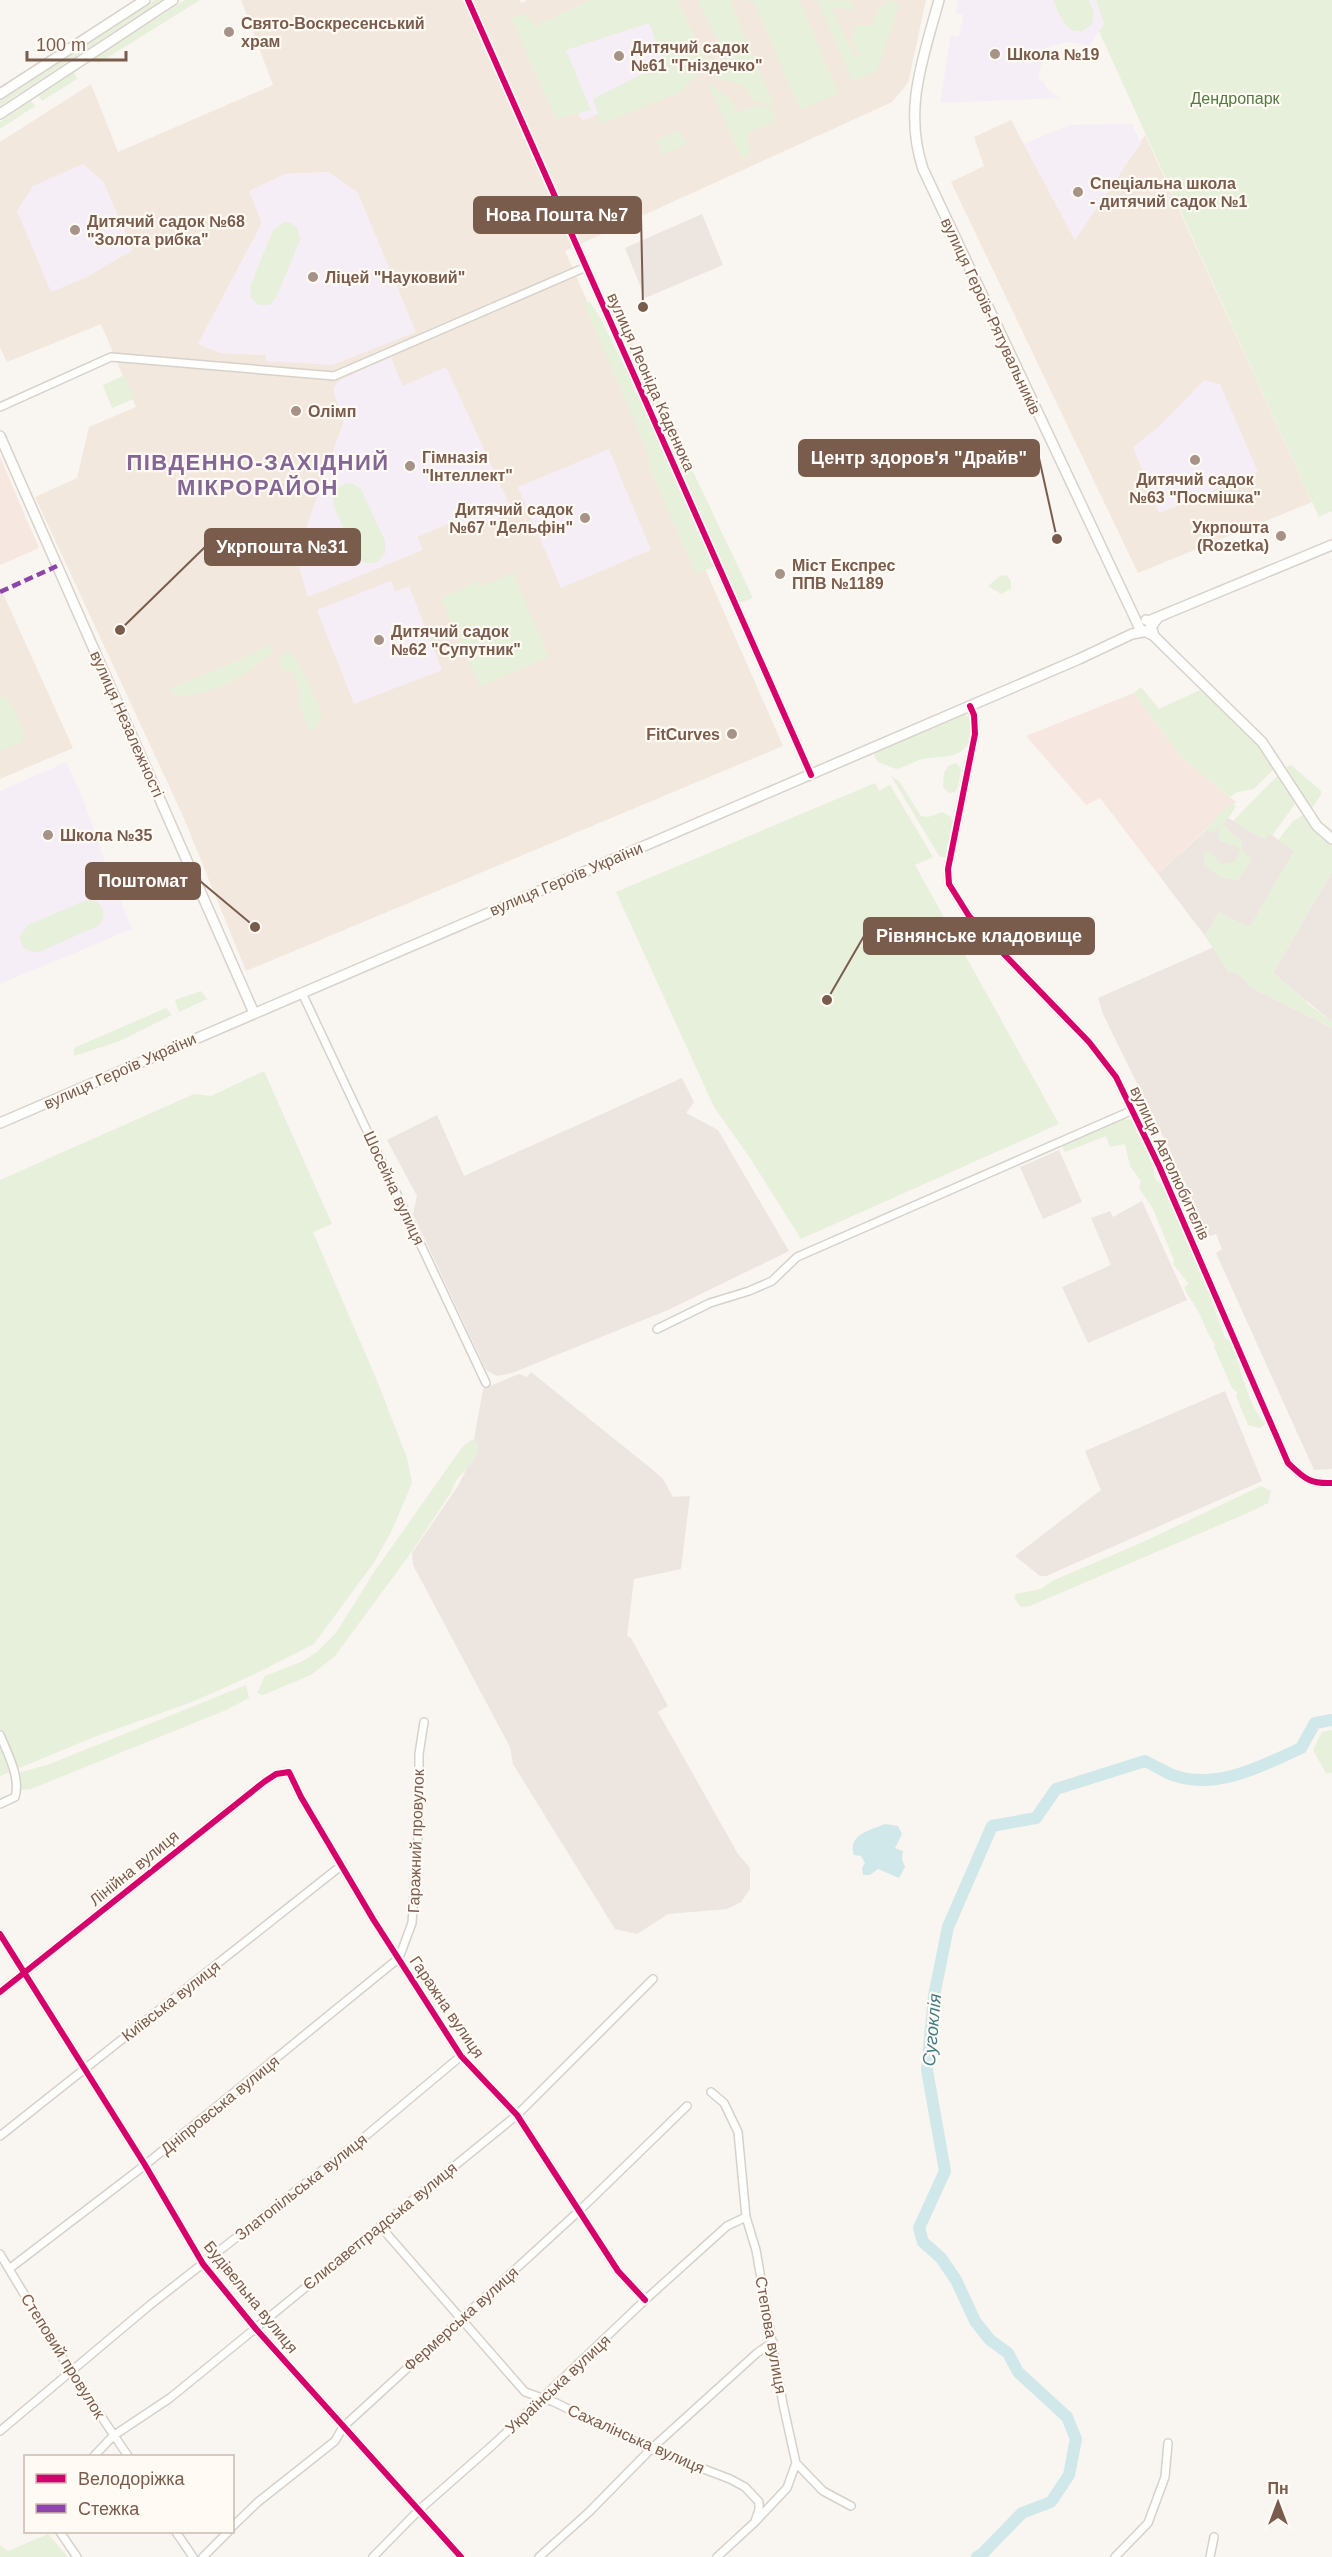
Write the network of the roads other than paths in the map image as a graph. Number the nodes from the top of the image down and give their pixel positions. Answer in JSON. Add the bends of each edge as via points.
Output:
{"nodes":[{"id":1,"x":145,"y":0,"type":"edge"},
{"id":2,"x":173,"y":0,"type":"edge"},
{"id":3,"x":468,"y":0,"type":"edge"},
{"id":4,"x":939,"y":0,"type":"edge"},
{"id":5,"x":0,"y":94,"type":"edge"},
{"id":6,"x":0,"y":114,"type":"edge"},
{"id":7,"x":586,"y":267,"type":"junction"},
{"id":8,"x":0,"y":408,"type":"edge"},
{"id":9,"x":0,"y":436,"type":"edge"},
{"id":10,"x":1332,"y":545,"type":"edge"},
{"id":11,"x":1147,"y":625,"type":"junction"},
{"id":12,"x":970,"y":706,"type":"junction"},
{"id":13,"x":811,"y":775,"type":"junction"},
{"id":14,"x":1332,"y":839,"type":"edge"},
{"id":15,"x":302,"y":993,"type":"junction"},
{"id":16,"x":254,"y":1013,"type":"junction"},
{"id":17,"x":1133,"y":1110,"type":"junction"},
{"id":18,"x":0,"y":1123,"type":"edge"},
{"id":19,"x":657,"y":1329,"type":"dead end"},
{"id":20,"x":486,"y":1383,"type":"dead end"},
{"id":21,"x":1332,"y":1482,"type":"edge"},
{"id":22,"x":424,"y":1722,"type":"dead end"},
{"id":23,"x":0,"y":1735,"type":"edge"},
{"id":24,"x":289,"y":1772,"type":"joint"},
{"id":25,"x":0,"y":1804,"type":"edge"},
{"id":26,"x":342,"y":1865,"type":"junction"},
{"id":27,"x":0,"y":1934,"type":"edge"},
{"id":28,"x":399,"y":1958,"type":"junction"},
{"id":29,"x":24,"y":1973,"type":"junction"},
{"id":30,"x":653,"y":1979,"type":"dead end"},
{"id":31,"x":0,"y":1992,"type":"edge"},
{"id":32,"x":461,"y":2056,"type":"junction"},
{"id":33,"x":85,"y":2070,"type":"junction"},
{"id":34,"x":711,"y":2092,"type":"dead end"},
{"id":35,"x":687,"y":2106,"type":"dead end"},
{"id":36,"x":517,"y":2115,"type":"junction"},
{"id":37,"x":0,"y":2136,"type":"edge"},
{"id":38,"x":145,"y":2165,"type":"junction"},
{"id":39,"x":579,"y":2211,"type":"junction"},
{"id":40,"x":746,"y":2217,"type":"junction"},
{"id":41,"x":380,"y":2226,"type":"junction"},
{"id":42,"x":0,"y":2254,"type":"edge"},
{"id":43,"x":202,"y":2264,"type":"junction"},
{"id":44,"x":9,"y":2269,"type":"junction"},
{"id":45,"x":645,"y":2300,"type":"junction"},
{"id":46,"x":460,"y":2320,"type":"junction"},
{"id":47,"x":256,"y":2329,"type":"junction"},
{"id":48,"x":773,"y":2342,"type":"junction"},
{"id":49,"x":71,"y":2372,"type":"junction"},
{"id":50,"x":540,"y":2398,"type":"junction"},
{"id":51,"x":343,"y":2427,"type":"junction"},
{"id":52,"x":0,"y":2431,"type":"edge"},
{"id":53,"x":113,"y":2436,"type":"junction"},
{"id":54,"x":1168,"y":2443,"type":"dead end"},
{"id":55,"x":651,"y":2449,"type":"junction"},
{"id":56,"x":96,"y":2455,"type":"edge"},
{"id":57,"x":127,"y":2455,"type":"edge"},
{"id":58,"x":796,"y":2463,"type":"junction"},
{"id":59,"x":851,"y":2506,"type":"dead end"},
{"id":60,"x":419,"y":2510,"type":"junction"},
{"id":61,"x":754,"y":2523,"type":"junction"},
{"id":62,"x":234,"y":2525,"type":"edge"},
{"id":63,"x":61,"y":2533,"type":"edge"},
{"id":64,"x":177,"y":2533,"type":"edge"},
{"id":65,"x":227,"y":2533,"type":"edge"},
{"id":66,"x":1214,"y":2537,"type":"dead end"},
{"id":67,"x":76,"y":2557,"type":"edge"},
{"id":68,"x":193,"y":2557,"type":"edge"},
{"id":69,"x":203,"y":2557,"type":"edge"},
{"id":70,"x":373,"y":2557,"type":"edge"},
{"id":71,"x":461,"y":2557,"type":"edge"},
{"id":72,"x":539,"y":2557,"type":"edge"},
{"id":73,"x":717,"y":2557,"type":"edge"},
{"id":74,"x":1115,"y":2557,"type":"edge"},
{"id":75,"x":1209,"y":2557,"type":"edge"}],
"edges":[{"from":1,"to":5,"type":"main road"},
{"from":2,"to":6,"type":"main road"},
{"from":3,"to":7,"type":"street","name":"вулиця Леоніда Каденюка"},
{"from":4,"to":11,"type":"main road","name":"вулиця Героїв-Рятувальників","via":[[913,106],[920,160],[935,198]]},
{"from":7,"to":8,"type":"street","via":[[334,376],[111,357]]},
{"from":7,"to":13,"type":"street","name":"вулиця Леоніда Каденюка"},
{"from":9,"to":16,"type":"main road","name":"вулиця Незалежності"},
{"from":10,"to":11,"type":"main road","name":"вулиця Героїв України"},
{"from":11,"to":12,"type":"main road","name":"вулиця Героїв України"},
{"from":11,"to":14,"type":"main road","name":"вулиця Героїв-Рятувальників","via":[[1262,742],[1317,825]]},
{"from":12,"to":13,"type":"main road","name":"вулиця Героїв України"},
{"from":12,"to":17,"type":"street","name":"вулиця Автолюбителів","via":[[975,734],[948,869],[949,884],[969,916],[1089,1042],[1116,1077]]},
{"from":13,"to":15,"type":"main road","name":"вулиця Героїв України"},
{"from":15,"to":16,"type":"main road","name":"вулиця Героїв України"},
{"from":15,"to":20,"type":"street","name":"Шосейна вулиця"},
{"from":16,"to":18,"type":"main road","name":"вулиця Героїв України"},
{"from":17,"to":19,"type":"street","via":[[797,1257],[772,1281],[710,1303]]},
{"from":17,"to":21,"type":"street","name":"вулиця Автолюбителів","via":[[1288,1463],[1315,1484]]},
{"from":22,"to":28,"type":"street","name":"Гаражний провулок","via":[[418,1754],[419,1823],[412,1923]]},
{"from":23,"to":25,"type":"street","via":[[17,1789],[15,1797]]},
{"from":24,"to":26,"type":"street","name":"Гаражна вулиця"},
{"from":24,"to":29,"type":"street","name":"Лінійна вулиця","via":[[264,1782]]},
{"from":26,"to":28,"type":"street","name":"Гаражна вулиця"},
{"from":26,"to":33,"type":"street","name":"Київська вулиця"},
{"from":27,"to":29,"type":"street","name":"Будівельна вулиця"},
{"from":28,"to":32,"type":"street","name":"Гаражна вулиця"},
{"from":28,"to":38,"type":"street","name":"Дніпровська вулиця"},
{"from":29,"to":31,"type":"street","name":"Лінійна вулиця"},
{"from":29,"to":33,"type":"street","name":"Будівельна вулиця"},
{"from":30,"to":36,"type":"street","name":"Єлисаветградська вулиця"},
{"from":32,"to":36,"type":"street","name":"Гаражна вулиця"},
{"from":32,"to":43,"type":"street","name":"Златопільська вулиця"},
{"from":33,"to":37,"type":"street","name":"Київська вулиця"},
{"from":33,"to":38,"type":"street","name":"Будівельна вулиця"},
{"from":34,"to":40,"type":"street","name":"Степова вулиця","via":[[724,2103],[738,2132]]},
{"from":35,"to":39,"type":"street","name":"Фермерська вулиця"},
{"from":36,"to":39,"type":"street","name":"Гаражна вулиця"},
{"from":36,"to":41,"type":"street","name":"Єлисаветградська вулиця"},
{"from":38,"to":43,"type":"street","name":"Будівельна вулиця"},
{"from":38,"to":44,"type":"street","name":"Дніпровська вулиця"},
{"from":39,"to":45,"type":"street","name":"Гаражна вулиця","via":[[618,2271]]},
{"from":39,"to":46,"type":"street","name":"Фермерська вулиця"},
{"from":40,"to":45,"type":"street","name":"Українська вулиця","via":[[727,2226]]},
{"from":40,"to":48,"type":"street","name":"Степова вулиця"},
{"from":41,"to":46,"type":"street","name":"Сахалінська вулиця"},
{"from":41,"to":47,"type":"street","name":"Єлисаветградська вулиця"},
{"from":42,"to":44,"type":"street","name":"Степовий провулок"},
{"from":43,"to":47,"type":"street","name":"Будівельна вулиця"},
{"from":43,"to":49,"type":"street","name":"Златопільська вулиця"},
{"from":44,"to":49,"type":"street","name":"Степовий провулок"},
{"from":45,"to":50,"type":"street","name":"Українська вулиця","via":[[583,2362]]},
{"from":46,"to":50,"type":"street","name":"Сахалінська вулиця","via":[[525,2392]]},
{"from":46,"to":51,"type":"street","name":"Фермерська вулиця"},
{"from":47,"to":51,"type":"street","name":"Будівельна вулиця"},
{"from":47,"to":53,"type":"street","name":"Єлисаветградська вулиця","via":[[170,2398]]},
{"from":48,"to":55,"type":"street"},
{"from":48,"to":58,"type":"street","name":"Степова вулиця"},
{"from":49,"to":52,"type":"street","name":"Златопільська вулиця"},
{"from":49,"to":53,"type":"street","name":"Степовий провулок"},
{"from":50,"to":55,"type":"street","name":"Сахалінська вулиця"},
{"from":50,"to":60,"type":"street","name":"Українська вулиця"},
{"from":51,"to":60,"type":"street","name":"Будівельна вулиця"},
{"from":51,"to":62,"type":"street","name":"Фермерська вулиця","via":[[335,2441]]},
{"from":53,"to":56,"type":"street","name":"Єлисаветградська вулиця"},
{"from":53,"to":57,"type":"street","name":"Степовий провулок"},
{"from":54,"to":74,"type":"street","via":[[1165,2477],[1148,2523]]},
{"from":55,"to":61,"type":"street","name":"Сахалінська вулиця","via":[[745,2487],[759,2502]]},
{"from":55,"to":72,"type":"street"},
{"from":58,"to":59,"type":"street","via":[[823,2491]]},
{"from":58,"to":61,"type":"street","via":[[788,2488]]},
{"from":60,"to":70,"type":"street","name":"Українська вулиця"},
{"from":60,"to":71,"type":"street","name":"Будівельна вулиця"},
{"from":61,"to":73,"type":"street"},
{"from":63,"to":67,"type":"street"},
{"from":64,"to":68,"type":"street"},
{"from":65,"to":69,"type":"street"},
{"from":66,"to":75,"type":"street"}]}
